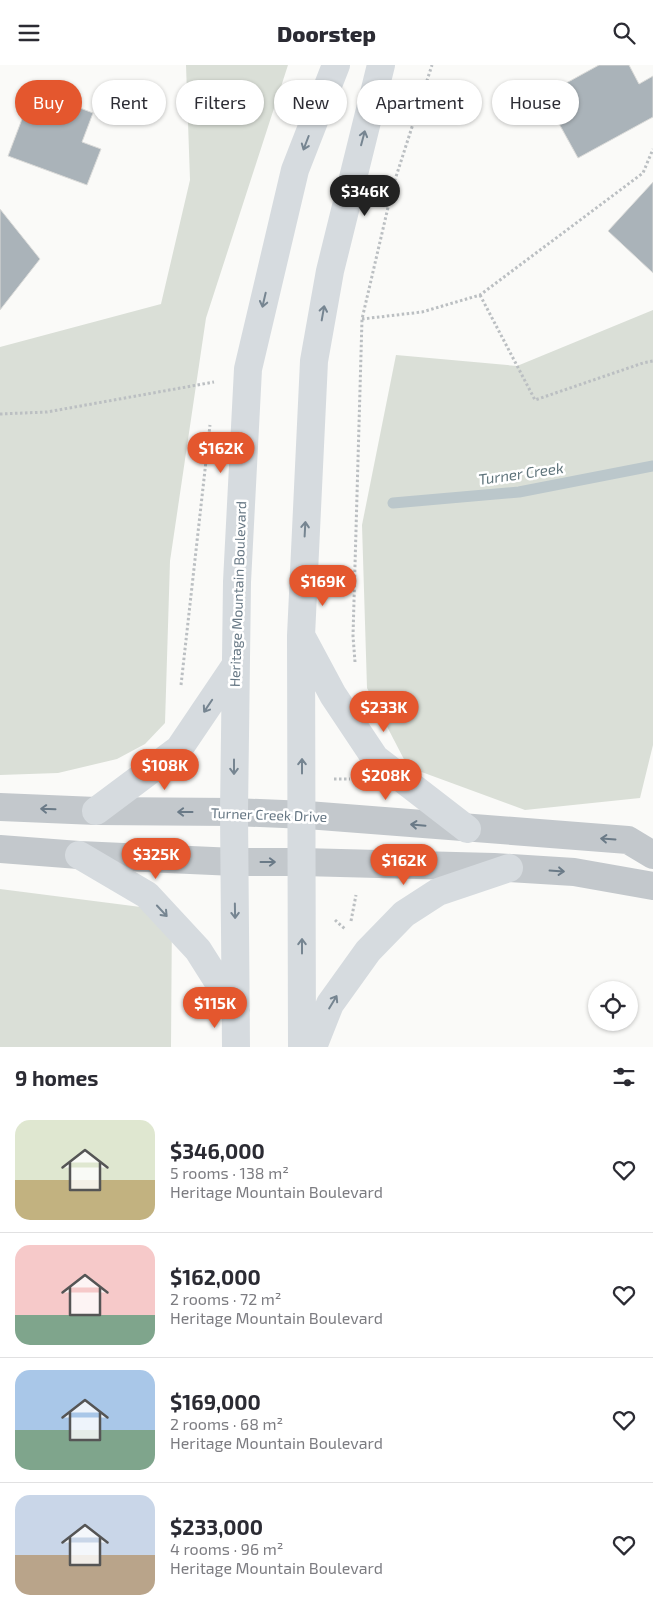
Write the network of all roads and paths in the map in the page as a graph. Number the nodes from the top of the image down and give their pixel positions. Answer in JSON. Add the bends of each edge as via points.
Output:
{"nodes":[{"id":1,"x":336,"y":65,"type":"edge"},
{"id":2,"x":381,"y":65,"type":"edge"},
{"id":3,"x":432,"y":65,"type":"edge"},
{"id":4,"x":653,"y":149,"type":"edge"},
{"id":5,"x":480,"y":295,"type":"junction"},
{"id":6,"x":362,"y":319,"type":"junction"},
{"id":7,"x":653,"y":361,"type":"edge"},
{"id":8,"x":213,"y":392,"type":"dead end"},
{"id":9,"x":0,"y":413,"type":"edge"},
{"id":10,"x":210,"y":421,"type":"dead end"},
{"id":11,"x":301,"y":636,"type":"junction"},
{"id":12,"x":354,"y":658,"type":"dead end"},
{"id":13,"x":236,"y":666,"type":"junction"},
{"id":14,"x":180,"y":689,"type":"dead end"},
{"id":15,"x":0,"y":807,"type":"edge"},
{"id":16,"x":96,"y":811,"type":"junction"},
{"id":17,"x":234,"y":813,"type":"junction"},
{"id":18,"x":302,"y":815,"type":"junction"},
{"id":19,"x":467,"y":829,"type":"junction"},
{"id":20,"x":0,"y":849,"type":"edge"},
{"id":21,"x":79,"y":855,"type":"junction"},
{"id":22,"x":653,"y":855,"type":"edge"},
{"id":23,"x":235,"y":862,"type":"junction"},
{"id":24,"x":302,"y":862,"type":"junction"},
{"id":25,"x":509,"y":868,"type":"junction"},
{"id":26,"x":653,"y":886,"type":"edge"},
{"id":27,"x":356,"y":891,"type":"dead end"},
{"id":28,"x":332,"y":916,"type":"dead end"},
{"id":29,"x":236,"y":1010,"type":"junction"},
{"id":30,"x":236,"y":1047,"type":"edge"},
{"id":31,"x":302,"y":1047,"type":"edge"},
{"id":32,"x":313,"y":1047,"type":"edge"}],
"edges":[{"from":1,"to":13,"type":"main road","name":"Heritage Mountain Boulevard","one_way":true,"via":[[295,170],[248,369]]},
{"from":11,"to":2,"type":"main road","one_way":true,"via":[[314,361],[330,271]]},
{"from":3,"to":6,"type":"path","via":[[393,186]]},
{"from":4,"to":5,"type":"path","via":[[643,173]]},
{"from":5,"to":6,"type":"path","via":[[422,312]]},
{"from":5,"to":7,"type":"path","via":[[535,400]]},
{"from":6,"to":12,"type":"path"},
{"from":8,"to":9,"type":"path","via":[[214,382],[47,412]]},
{"from":10,"to":14,"type":"path"},
{"from":18,"to":11,"type":"main road","one_way":true},
{"from":11,"to":19,"type":"main road","via":[[333,695],[375,758]]},
{"from":13,"to":16,"type":"main road","one_way":true,"via":[[179,749]]},
{"from":13,"to":17,"type":"main road","name":"Heritage Mountain Boulevard","one_way":true},
{"from":16,"to":15,"type":"street","name":"Turner Creek Drive","one_way":true},
{"from":17,"to":16,"type":"street","name":"Turner Creek Drive","one_way":true},
{"from":17,"to":18,"type":"street","name":"Turner Creek Drive"},
{"from":17,"to":23,"type":"main road","name":"Heritage Mountain Boulevard"},
{"from":19,"to":18,"type":"street","name":"Turner Creek Drive","one_way":true},
{"from":18,"to":24,"type":"main road"},
{"from":22,"to":19,"type":"street","name":"Turner Creek Drive","one_way":true,"via":[[628,840]]},
{"from":20,"to":21,"type":"street"},
{"from":21,"to":23,"type":"street"},
{"from":21,"to":29,"type":"main road","one_way":true,"via":[[148,895],[198,950]]},
{"from":23,"to":24,"type":"street","one_way":true},
{"from":23,"to":29,"type":"main road","name":"Heritage Mountain Boulevard","one_way":true},
{"from":24,"to":25,"type":"street"},
{"from":31,"to":24,"type":"main road","one_way":true},
{"from":25,"to":26,"type":"street","one_way":true,"via":[[574,872]]},
{"from":32,"to":25,"type":"main road","one_way":true,"via":[[330,1004],[368,951],[404,914],[438,893]]},
{"from":27,"to":28,"type":"path","via":[[349,933]]},
{"from":29,"to":30,"type":"main road","name":"Heritage Mountain Boulevard"}]}
